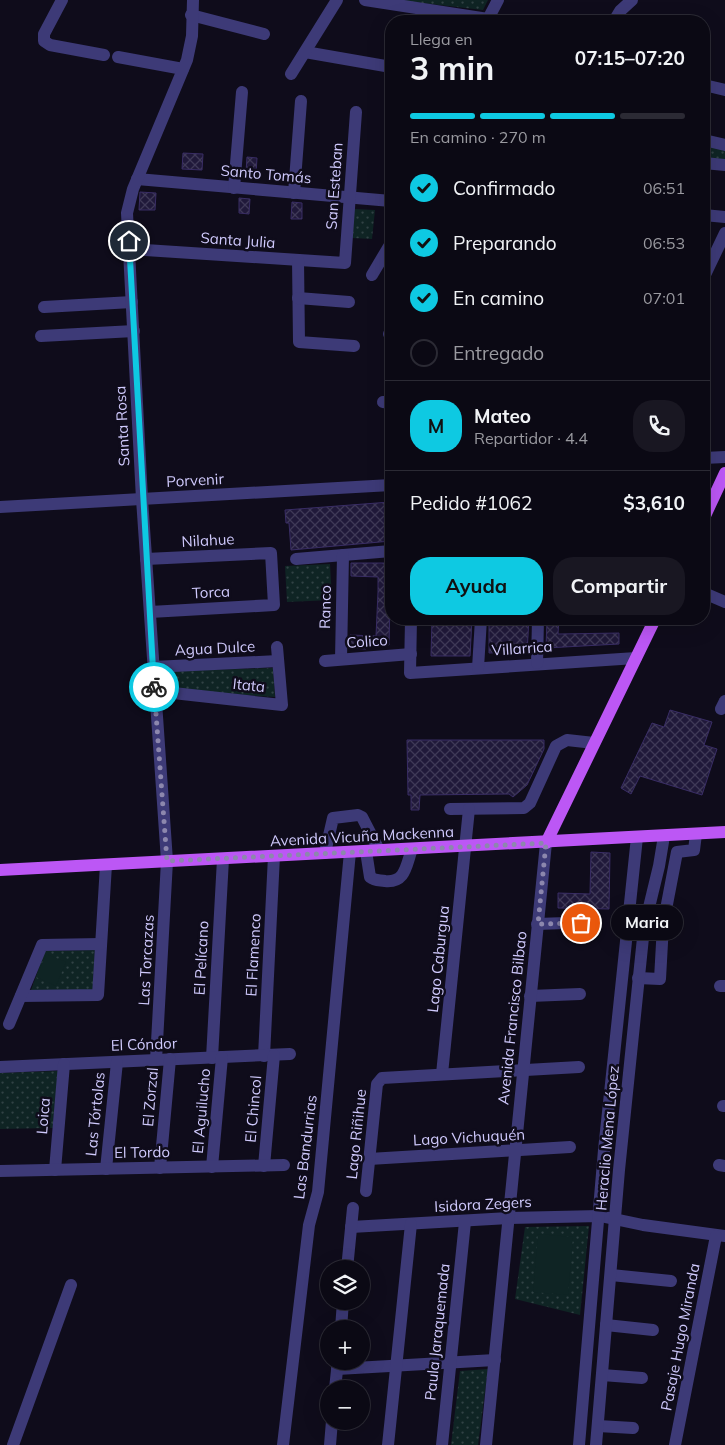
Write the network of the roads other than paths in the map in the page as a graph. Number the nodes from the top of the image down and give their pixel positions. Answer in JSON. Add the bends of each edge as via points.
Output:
{"nodes":[{"id":1,"x":62,"y":0,"type":"edge"},
{"id":2,"x":194,"y":0,"type":"edge"},
{"id":3,"x":337,"y":0,"type":"edge"},
{"id":4,"x":365,"y":0,"type":"edge"},
{"id":5,"x":498,"y":0,"type":"edge"},
{"id":6,"x":632,"y":0,"type":"edge"},
{"id":7,"x":457,"y":15,"type":"edge"},
{"id":8,"x":490,"y":15,"type":"edge"},
{"id":9,"x":618,"y":15,"type":"edge"},
{"id":10,"x":191,"y":16,"type":"junction"},
{"id":11,"x":264,"y":34,"type":"dead end"},
{"id":12,"x":305,"y":52,"type":"junction"},
{"id":13,"x":104,"y":55,"type":"dead end"},
{"id":14,"x":118,"y":58,"type":"dead end"},
{"id":15,"x":385,"y":66,"type":"edge"},
{"id":16,"x":183,"y":69,"type":"junction"},
{"id":17,"x":291,"y":74,"type":"dead end"},
{"id":18,"x":710,"y":86,"type":"edge"},
{"id":19,"x":725,"y":90,"type":"edge"},
{"id":20,"x":242,"y":92,"type":"dead end"},
{"id":21,"x":301,"y":101,"type":"dead end"},
{"id":22,"x":356,"y":112,"type":"dead end"},
{"id":23,"x":710,"y":141,"type":"edge"},
{"id":24,"x":725,"y":145,"type":"edge"},
{"id":25,"x":710,"y":164,"type":"edge"},
{"id":26,"x":725,"y":165,"type":"edge"},
{"id":27,"x":137,"y":179,"type":"junction"},
{"id":28,"x":234,"y":188,"type":"junction"},
{"id":29,"x":294,"y":193,"type":"junction"},
{"id":30,"x":350,"y":198,"type":"junction"},
{"id":31,"x":385,"y":200,"type":"edge"},
{"id":32,"x":710,"y":215,"type":"edge"},
{"id":33,"x":725,"y":216,"type":"edge"},
{"id":34,"x":725,"y":233,"type":"edge"},
{"id":35,"x":130,"y":249,"type":"junction"},
{"id":36,"x":385,"y":253,"type":"edge"},
{"id":37,"x":298,"y":260,"type":"junction"},
{"id":38,"x":345,"y":263,"type":"joint"},
{"id":39,"x":710,"y":264,"type":"edge"},
{"id":40,"x":372,"y":275,"type":"dead end"},
{"id":41,"x":298,"y":298,"type":"junction"},
{"id":42,"x":132,"y":302,"type":"junction"},
{"id":43,"x":349,"y":302,"type":"dead end"},
{"id":44,"x":44,"y":307,"type":"dead end"},
{"id":45,"x":134,"y":331,"type":"junction"},
{"id":46,"x":41,"y":336,"type":"dead end"},
{"id":47,"x":354,"y":346,"type":"dead end"},
{"id":48,"x":725,"y":457,"type":"edge"},
{"id":49,"x":710,"y":458,"type":"edge"},
{"id":50,"x":725,"y":473,"type":"edge"},
{"id":51,"x":385,"y":485,"type":"edge"},
{"id":52,"x":142,"y":499,"type":"junction"},
{"id":53,"x":710,"y":502,"type":"edge"},
{"id":54,"x":0,"y":507,"type":"edge"},
{"id":55,"x":385,"y":552,"type":"edge"},
{"id":56,"x":343,"y":556,"type":"junction"},
{"id":57,"x":146,"y":559,"type":"junction"},
{"id":58,"x":296,"y":559,"type":"dead end"},
{"id":59,"x":710,"y":596,"type":"edge"},
{"id":60,"x":725,"y":602,"type":"edge"},
{"id":61,"x":274,"y":605,"type":"joint"},
{"id":62,"x":150,"y":612,"type":"junction"},
{"id":63,"x":411,"y":625,"type":"edge"},
{"id":64,"x":481,"y":625,"type":"edge"},
{"id":65,"x":538,"y":625,"type":"edge"},
{"id":66,"x":652,"y":625,"type":"edge"},
{"id":67,"x":277,"y":647,"type":"dead end"},
{"id":68,"x":411,"y":654,"type":"junction"},
{"id":69,"x":636,"y":658,"type":"junction"},
{"id":70,"x":340,"y":660,"type":"junction"},
{"id":71,"x":278,"y":661,"type":"junction"},
{"id":72,"x":326,"y":661,"type":"dead end"},
{"id":73,"x":537,"y":663,"type":"junction"},
{"id":74,"x":153,"y":668,"type":"junction"},
{"id":75,"x":478,"y":668,"type":"junction"},
{"id":76,"x":154,"y":691,"type":"junction"},
{"id":77,"x":594,"y":743,"type":"junction"},
{"id":78,"x":450,"y":809,"type":"dead end"},
{"id":79,"x":469,"y":809,"type":"junction"},
{"id":80,"x":725,"y":832,"type":"edge"},
{"id":81,"x":696,"y":834,"type":"junction"},
{"id":82,"x":664,"y":836,"type":"junction"},
{"id":83,"x":637,"y":837,"type":"junction"},
{"id":84,"x":546,"y":843,"type":"junction"},
{"id":85,"x":466,"y":847,"type":"junction"},
{"id":86,"x":412,"y":849,"type":"junction"},
{"id":87,"x":379,"y":850,"type":"junction"},
{"id":88,"x":366,"y":851,"type":"junction"},
{"id":89,"x":350,"y":852,"type":"junction"},
{"id":90,"x":326,"y":853,"type":"junction"},
{"id":91,"x":274,"y":856,"type":"junction"},
{"id":92,"x":223,"y":859,"type":"junction"},
{"id":93,"x":167,"y":861,"type":"junction"},
{"id":94,"x":106,"y":865,"type":"junction"},
{"id":95,"x":0,"y":870,"type":"edge"},
{"id":96,"x":632,"y":881,"type":"junction"},
{"id":97,"x":655,"y":881,"type":"junction"},
{"id":98,"x":595,"y":922,"type":"dead end"},
{"id":99,"x":538,"y":924,"type":"junction"},
{"id":100,"x":101,"y":944,"type":"junction"},
{"id":101,"x":638,"y":978,"type":"junction"},
{"id":102,"x":580,"y":994,"type":"dead end"},
{"id":103,"x":21,"y":996,"type":"junction"},
{"id":104,"x":530,"y":996,"type":"junction"},
{"id":105,"x":9,"y":1024,"type":"dead end"},
{"id":106,"x":290,"y":1054,"type":"dead end"},
{"id":107,"x":269,"y":1055,"type":"junction"},
{"id":108,"x":217,"y":1058,"type":"junction"},
{"id":109,"x":170,"y":1059,"type":"junction"},
{"id":110,"x":156,"y":1060,"type":"junction"},
{"id":111,"x":117,"y":1062,"type":"junction"},
{"id":112,"x":630,"y":1062,"type":"junction"},
{"id":113,"x":613,"y":1063,"type":"junction"},
{"id":114,"x":64,"y":1064,"type":"junction"},
{"id":115,"x":0,"y":1067,"type":"edge"},
{"id":116,"x":579,"y":1067,"type":"dead end"},
{"id":117,"x":523,"y":1070,"type":"junction"},
{"id":118,"x":442,"y":1074,"type":"junction"},
{"id":119,"x":570,"y":1147,"type":"dead end"},
{"id":120,"x":515,"y":1150,"type":"junction"},
{"id":121,"x":370,"y":1159,"type":"junction"},
{"id":122,"x":264,"y":1166,"type":"junction"},
{"id":123,"x":284,"y":1166,"type":"dead end"},
{"id":124,"x":212,"y":1167,"type":"junction"},
{"id":125,"x":160,"y":1168,"type":"junction"},
{"id":126,"x":106,"y":1169,"type":"junction"},
{"id":127,"x":54,"y":1170,"type":"junction"},
{"id":128,"x":0,"y":1172,"type":"edge"},
{"id":129,"x":366,"y":1192,"type":"dead end"},
{"id":130,"x":352,"y":1208,"type":"dead end"},
{"id":131,"x":600,"y":1216,"type":"junction"},
{"id":132,"x":509,"y":1218,"type":"junction"},
{"id":133,"x":616,"y":1218,"type":"junction"},
{"id":134,"x":465,"y":1222,"type":"junction"},
{"id":135,"x":411,"y":1224,"type":"junction"},
{"id":136,"x":351,"y":1227,"type":"junction"},
{"id":137,"x":720,"y":1236,"type":"edge"},
{"id":138,"x":348,"y":1260,"type":"edge"},
{"id":139,"x":610,"y":1275,"type":"junction"},
{"id":140,"x":670,"y":1281,"type":"dead end"},
{"id":141,"x":71,"y":1285,"type":"dead end"},
{"id":142,"x":606,"y":1325,"type":"junction"},
{"id":143,"x":653,"y":1330,"type":"dead end"},
{"id":144,"x":495,"y":1360,"type":"junction"},
{"id":145,"x":450,"y":1363,"type":"junction"},
{"id":146,"x":370,"y":1365,"type":"edge"},
{"id":147,"x":396,"y":1365,"type":"junction"},
{"id":148,"x":602,"y":1375,"type":"junction"},
{"id":149,"x":642,"y":1378,"type":"dead end"},
{"id":150,"x":598,"y":1426,"type":"junction"},
{"id":151,"x":633,"y":1428,"type":"dead end"},
{"id":152,"x":331,"y":1430,"type":"edge"},
{"id":153,"x":13,"y":1445,"type":"edge"},
{"id":154,"x":283,"y":1445,"type":"edge"},
{"id":155,"x":330,"y":1445,"type":"edge"},
{"id":156,"x":388,"y":1445,"type":"edge"},
{"id":157,"x":442,"y":1445,"type":"edge"},
{"id":158,"x":486,"y":1445,"type":"edge"},
{"id":159,"x":579,"y":1445,"type":"edge"},
{"id":160,"x":596,"y":1445,"type":"edge"},
{"id":161,"x":675,"y":1445,"type":"edge"}],
"edges":[{"from":1,"to":13,"type":"street","via":[[44,34],[44,41],[50,45]]},
{"from":2,"to":10,"type":"street","name":"Santa Rosa"},
{"from":3,"to":12,"type":"street"},
{"from":4,"to":7,"type":"street"},
{"from":5,"to":8,"type":"street"},
{"from":6,"to":9,"type":"street"},
{"from":10,"to":11,"type":"street"},
{"from":10,"to":16,"type":"street","name":"Santa Rosa","via":[[191,42]]},
{"from":12,"to":15,"type":"street"},
{"from":12,"to":17,"type":"street"},
{"from":14,"to":16,"type":"street"},
{"from":16,"to":27,"type":"street","name":"Santa Rosa"},
{"from":18,"to":19,"type":"street"},
{"from":20,"to":28,"type":"street"},
{"from":21,"to":29,"type":"street"},
{"from":22,"to":30,"type":"street","name":"San Esteban"},
{"from":23,"to":24,"type":"street"},
{"from":25,"to":26,"type":"street"},
{"from":27,"to":28,"type":"street","name":"Santo Tomás"},
{"from":27,"to":35,"type":"street","name":"Santa Rosa","via":[[127,213]]},
{"from":28,"to":29,"type":"street","name":"Santo Tomás"},
{"from":29,"to":30,"type":"street","name":"Santo Tomás"},
{"from":30,"to":31,"type":"street","name":"Santo Tomás"},
{"from":30,"to":38,"type":"street","name":"San Esteban"},
{"from":32,"to":33,"type":"street"},
{"from":34,"to":39,"type":"street"},
{"from":35,"to":37,"type":"street","name":"Santa Julia"},
{"from":35,"to":42,"type":"street","name":"Santa Rosa"},
{"from":36,"to":40,"type":"street"},
{"from":37,"to":38,"type":"street","name":"Santa Julia"},
{"from":37,"to":41,"type":"street"},
{"from":41,"to":43,"type":"street"},
{"from":41,"to":47,"type":"street","via":[[299,342]]},
{"from":42,"to":44,"type":"street"},
{"from":42,"to":45,"type":"street","name":"Santa Rosa"},
{"from":45,"to":46,"type":"street"},
{"from":45,"to":52,"type":"street","name":"Santa Rosa"},
{"from":48,"to":49,"type":"street"},
{"from":50,"to":53,"type":"main road"},
{"from":51,"to":52,"type":"street","name":"Porvenir"},
{"from":52,"to":54,"type":"street","name":"Porvenir"},
{"from":52,"to":57,"type":"street","name":"Santa Rosa"},
{"from":55,"to":56,"type":"street"},
{"from":56,"to":58,"type":"street"},
{"from":56,"to":70,"type":"street","name":"Ranco"},
{"from":57,"to":61,"type":"street","name":"Nilahue","via":[[271,553]]},
{"from":57,"to":62,"type":"street","name":"Santa Rosa"},
{"from":59,"to":60,"type":"street"},
{"from":61,"to":62,"type":"street","name":"Torca"},
{"from":62,"to":74,"type":"street","name":"Santa Rosa"},
{"from":63,"to":68,"type":"street"},
{"from":64,"to":75,"type":"street"},
{"from":65,"to":73,"type":"street"},
{"from":66,"to":69,"type":"main road","name":"Avenida Francisco Bilbao"},
{"from":67,"to":71,"type":"street","name":"Itata"},
{"from":68,"to":70,"type":"street","name":"Colico"},
{"from":68,"to":75,"type":"street","name":"Villarrica","via":[[410,673]]},
{"from":69,"to":73,"type":"street","name":"Villarrica"},
{"from":69,"to":77,"type":"main road","name":"Avenida Francisco Bilbao"},
{"from":70,"to":72,"type":"street","name":"Colico"},
{"from":71,"to":74,"type":"street","name":"Agua Dulce"},
{"from":71,"to":76,"type":"street","name":"Itata","via":[[282,705]]},
{"from":73,"to":75,"type":"street","name":"Villarrica"},
{"from":74,"to":76,"type":"street","name":"Santa Rosa"},
{"from":76,"to":93,"type":"street","name":"Santa Rosa"},
{"from":77,"to":79,"type":"street","via":[[567,740],[556,746],[530,803],[524,808]]},
{"from":77,"to":84,"type":"main road","name":"Avenida Francisco Bilbao"},
{"from":78,"to":79,"type":"street"},
{"from":79,"to":85,"type":"street","name":"Lago Caburgua"},
{"from":80,"to":81,"type":"main road","name":"Avenida Vicuña Mackenna"},
{"from":81,"to":82,"type":"main road","name":"Avenida Vicuña Mackenna"},
{"from":81,"to":101,"type":"street","via":[[694,850],[677,852],[663,925],[660,979]]},
{"from":82,"to":83,"type":"main road","name":"Avenida Vicuña Mackenna"},
{"from":82,"to":97,"type":"street","name":"Heraclio Mena López"},
{"from":83,"to":84,"type":"main road","name":"Avenida Vicuña Mackenna"},
{"from":83,"to":96,"type":"street","name":"Heraclio Mena López"},
{"from":84,"to":85,"type":"main road","name":"Avenida Vicuña Mackenna"},
{"from":84,"to":99,"type":"street","name":"Avenida Francisco Bilbao"},
{"from":85,"to":86,"type":"main road","name":"Avenida Vicuña Mackenna"},
{"from":85,"to":118,"type":"street","name":"Lago Caburgua"},
{"from":86,"to":87,"type":"main road","name":"Avenida Vicuña Mackenna"},
{"from":86,"to":88,"type":"street","via":[[401,878],[395,882],[370,877]]},
{"from":87,"to":88,"type":"main road","name":"Avenida Vicuña Mackenna"},
{"from":87,"to":90,"type":"street","via":[[358,815],[333,818]]},
{"from":88,"to":89,"type":"main road","name":"Avenida Vicuña Mackenna"},
{"from":89,"to":90,"type":"main road","name":"Avenida Vicuña Mackenna"},
{"from":89,"to":154,"type":"street","name":"Las Bandurrias","via":[[318,1192],[309,1225]]},
{"from":90,"to":91,"type":"main road","name":"Avenida Vicuña Mackenna"},
{"from":91,"to":92,"type":"main road","name":"Avenida Vicuña Mackenna"},
{"from":91,"to":107,"type":"street","name":"El Flamenco"},
{"from":92,"to":93,"type":"main road","name":"Avenida Vicuña Mackenna"},
{"from":92,"to":108,"type":"street","name":"El Pelícano"},
{"from":93,"to":94,"type":"main road","name":"Avenida Vicuña Mackenna"},
{"from":93,"to":110,"type":"street","name":"Las Torcazas"},
{"from":94,"to":95,"type":"main road","name":"Avenida Vicuña Mackenna"},
{"from":94,"to":100,"type":"street"},
{"from":96,"to":97,"type":"street","via":[[636,875],[645,872],[651,874]]},
{"from":96,"to":113,"type":"street","name":"Heraclio Mena López"},
{"from":97,"to":101,"type":"street","name":"Heraclio Mena López","via":[[646,916]]},
{"from":98,"to":99,"type":"street"},
{"from":99,"to":104,"type":"street","name":"Avenida Francisco Bilbao"},
{"from":100,"to":103,"type":"street","via":[[42,945]]},
{"from":100,"to":103,"type":"street","via":[[98,995]]},
{"from":101,"to":112,"type":"street","name":"Heraclio Mena López"},
{"from":102,"to":104,"type":"street"},
{"from":103,"to":105,"type":"street"},
{"from":104,"to":117,"type":"street","name":"Avenida Francisco Bilbao"},
{"from":106,"to":107,"type":"street","name":"El Cóndor"},
{"from":107,"to":108,"type":"street","name":"El Cóndor"},
{"from":107,"to":122,"type":"street","name":"El Chincol"},
{"from":108,"to":109,"type":"street","name":"El Cóndor"},
{"from":108,"to":124,"type":"street","name":"El Aguilucho"},
{"from":109,"to":110,"type":"street","name":"El Cóndor"},
{"from":109,"to":125,"type":"street","name":"El Zorzal"},
{"from":110,"to":111,"type":"street","name":"El Cóndor"},
{"from":111,"to":114,"type":"street","name":"El Cóndor"},
{"from":111,"to":126,"type":"street","name":"Las Tórtolas"},
{"from":112,"to":113,"type":"street","via":[[622,1069]]},
{"from":112,"to":133,"type":"street","name":"Heraclio Mena López"},
{"from":113,"to":131,"type":"street","name":"Heraclio Mena López"},
{"from":114,"to":115,"type":"street","name":"El Cóndor"},
{"from":114,"to":127,"type":"street","name":"Loica"},
{"from":116,"to":117,"type":"street"},
{"from":117,"to":118,"type":"street"},
{"from":117,"to":120,"type":"street","name":"Avenida Francisco Bilbao"},
{"from":118,"to":121,"type":"street","name":"Lago Riñihue","via":[[379,1080]]},
{"from":119,"to":120,"type":"street","name":"Lago Vichuquén"},
{"from":120,"to":121,"type":"street","name":"Lago Vichuquén"},
{"from":120,"to":132,"type":"street","name":"Avenida Francisco Bilbao"},
{"from":121,"to":129,"type":"street","name":"Lago Riñihue"},
{"from":122,"to":123,"type":"street","name":"El Tordo"},
{"from":122,"to":124,"type":"street","name":"El Tordo"},
{"from":124,"to":125,"type":"street","name":"El Tordo"},
{"from":125,"to":126,"type":"street","name":"El Tordo"},
{"from":126,"to":127,"type":"street","name":"El Tordo"},
{"from":127,"to":128,"type":"street","name":"El Tordo"},
{"from":130,"to":136,"type":"street"},
{"from":131,"to":132,"type":"street","name":"Isidora Zegers"},
{"from":131,"to":133,"type":"street","name":"Isidora Zegers"},
{"from":131,"to":159,"type":"street","name":"Heraclio Mena López"},
{"from":132,"to":134,"type":"street","name":"Isidora Zegers"},
{"from":132,"to":144,"type":"street","name":"Avenida Francisco Bilbao"},
{"from":133,"to":137,"type":"street","name":"Isidora Zegers"},
{"from":133,"to":139,"type":"street","name":"Heraclio Mena López"},
{"from":134,"to":135,"type":"street","name":"Isidora Zegers"},
{"from":134,"to":145,"type":"street","name":"Paula Jaraquemada"},
{"from":135,"to":136,"type":"street","name":"Isidora Zegers"},
{"from":135,"to":147,"type":"street"},
{"from":136,"to":138,"type":"street"},
{"from":137,"to":161,"type":"street","name":"Pasaje Hugo Miranda"},
{"from":139,"to":140,"type":"street"},
{"from":139,"to":142,"type":"street","name":"Heraclio Mena López"},
{"from":141,"to":153,"type":"street"},
{"from":142,"to":143,"type":"street"},
{"from":142,"to":148,"type":"street","name":"Heraclio Mena López"},
{"from":144,"to":145,"type":"street"},
{"from":144,"to":158,"type":"street","name":"Avenida Francisco Bilbao"},
{"from":145,"to":147,"type":"street"},
{"from":145,"to":157,"type":"street","name":"Paula Jaraquemada"},
{"from":146,"to":147,"type":"street"},
{"from":147,"to":156,"type":"street"},
{"from":148,"to":149,"type":"street"},
{"from":148,"to":150,"type":"street","name":"Heraclio Mena López"},
{"from":150,"to":151,"type":"street"},
{"from":150,"to":160,"type":"street","name":"Heraclio Mena López"},
{"from":152,"to":155,"type":"street"}]}
